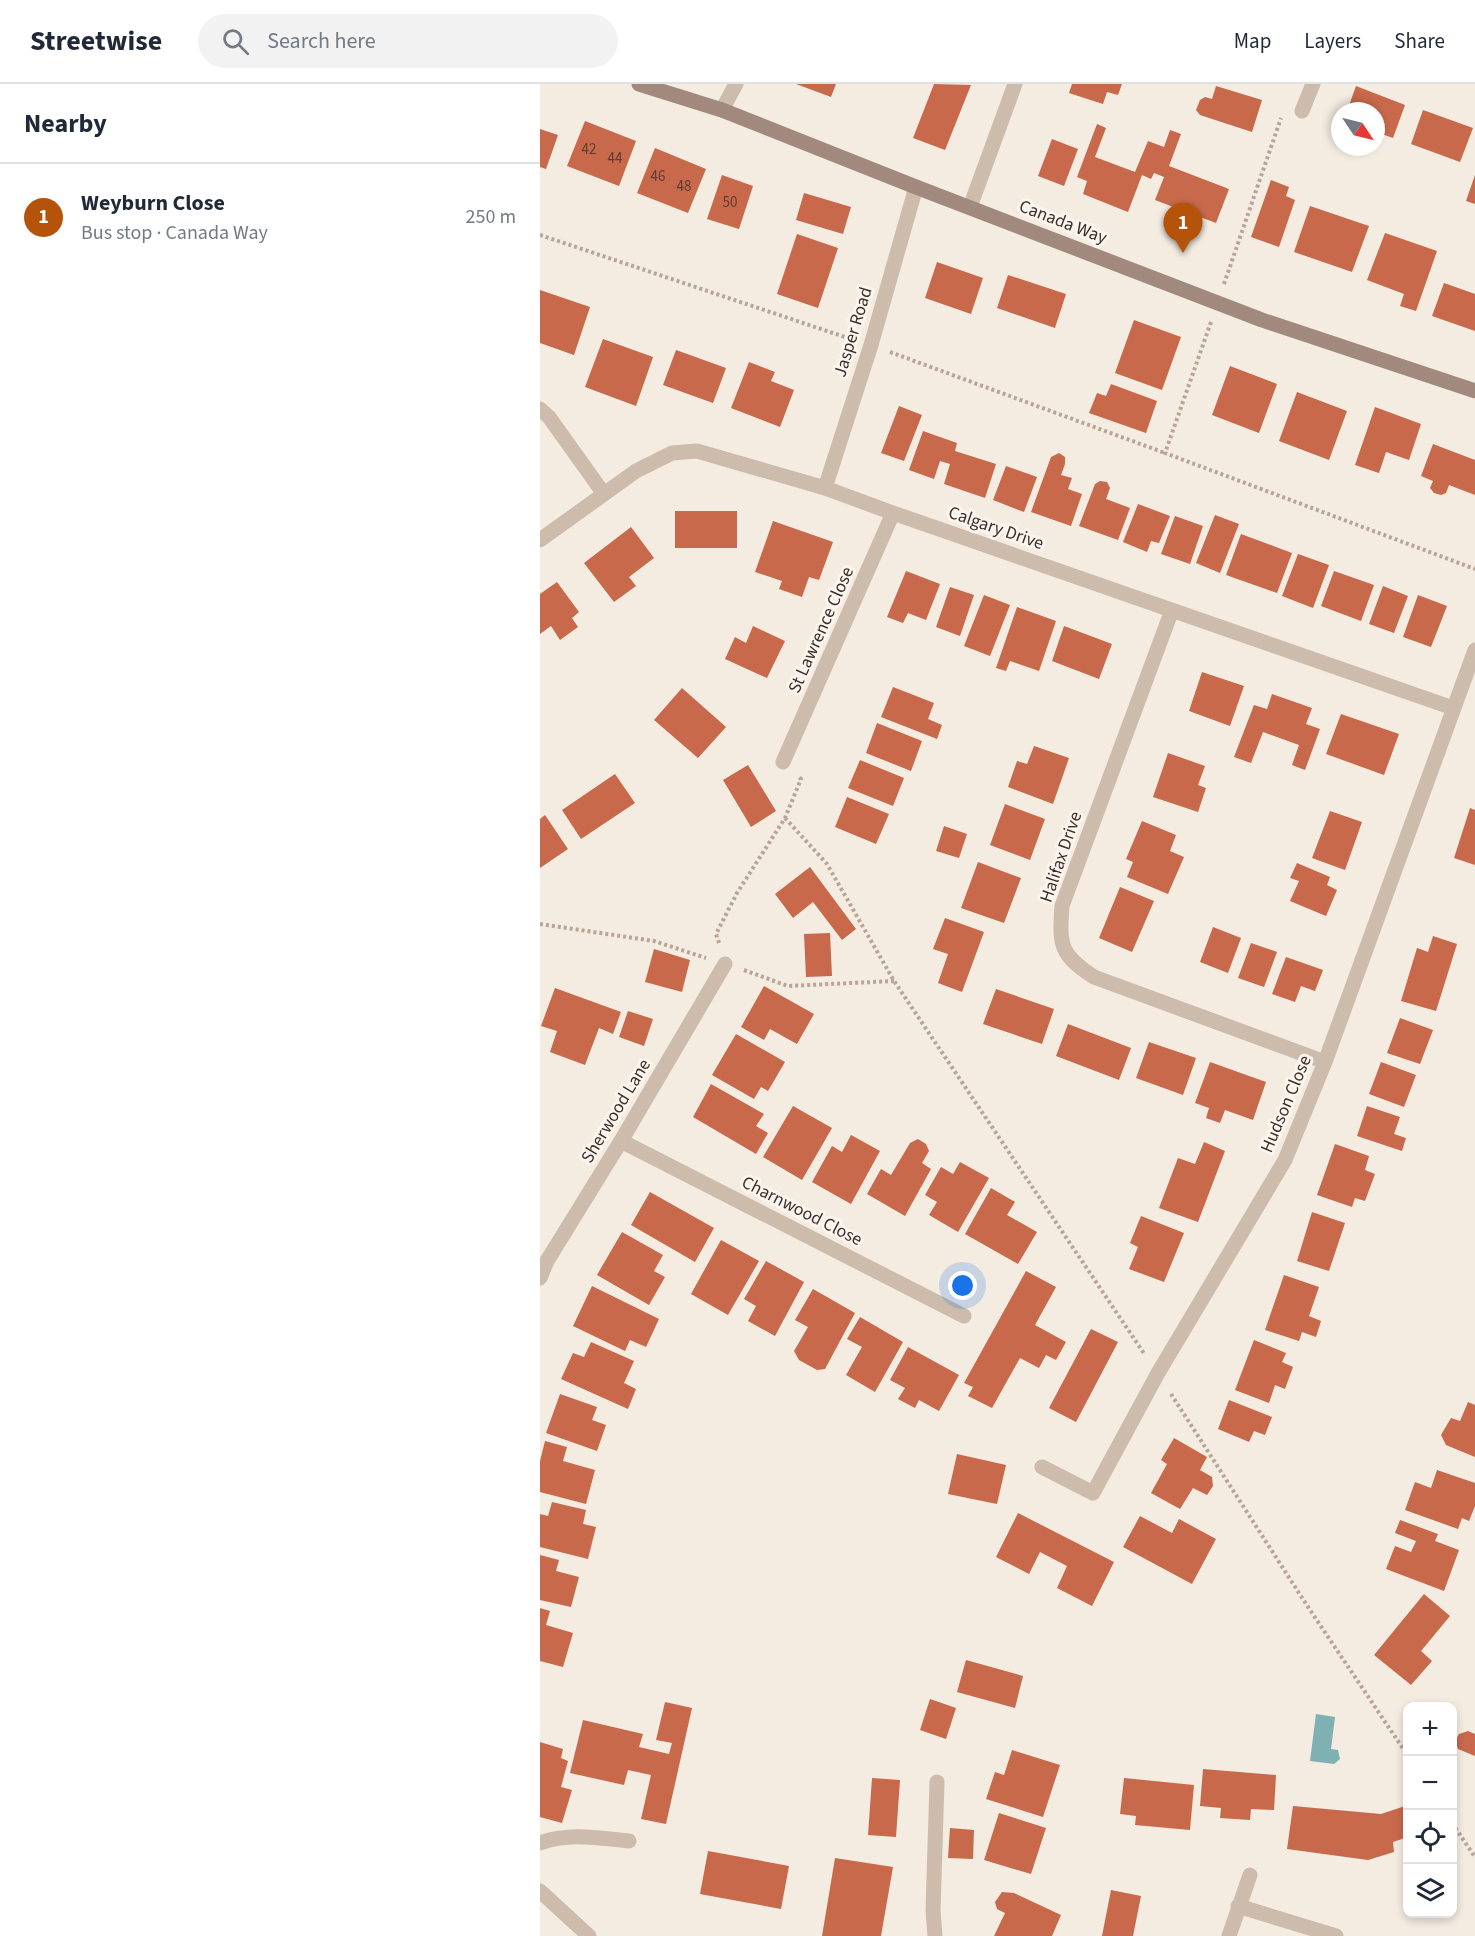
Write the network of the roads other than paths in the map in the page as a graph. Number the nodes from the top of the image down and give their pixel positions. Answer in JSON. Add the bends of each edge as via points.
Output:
{"nodes":[{"id":1,"x":639,"y":84,"type":"edge"},
{"id":2,"x":736,"y":84,"type":"edge"},
{"id":3,"x":1015,"y":84,"type":"edge"},
{"id":4,"x":1312,"y":84,"type":"edge"},
{"id":5,"x":722,"y":110,"type":"junction"},
{"id":6,"x":1302,"y":111,"type":"road end"},
{"id":7,"x":916,"y":187,"type":"junction"},
{"id":8,"x":970,"y":207,"type":"junction"},
{"id":9,"x":1475,"y":391,"type":"edge"},
{"id":10,"x":540,"y":409,"type":"edge"},
{"id":11,"x":825,"y":488,"type":"junction"},
{"id":12,"x":603,"y":494,"type":"junction"},
{"id":13,"x":894,"y":513,"type":"junction"},
{"id":14,"x":540,"y":540,"type":"edge"},
{"id":15,"x":1172,"y":610,"type":"junction"},
{"id":16,"x":1475,"y":650,"type":"edge"},
{"id":17,"x":1453,"y":708,"type":"junction"},
{"id":18,"x":783,"y":762,"type":"road end"},
{"id":19,"x":725,"y":964,"type":"road end"},
{"id":20,"x":1325,"y":1062,"type":"junction"},
{"id":21,"x":621,"y":1141,"type":"junction"},
{"id":22,"x":540,"y":1278,"type":"edge"},
{"id":23,"x":964,"y":1316,"type":"dead end"},
{"id":24,"x":1042,"y":1467,"type":"dead end"},
{"id":25,"x":937,"y":1782,"type":"dead end"},
{"id":26,"x":629,"y":1841,"type":"dead end"},
{"id":27,"x":540,"y":1843,"type":"edge"},
{"id":28,"x":1250,"y":1875,"type":"dead end"},
{"id":29,"x":540,"y":1891,"type":"edge"},
{"id":30,"x":1238,"y":1906,"type":"junction"},
{"id":31,"x":589,"y":1936,"type":"edge"},
{"id":32,"x":935,"y":1936,"type":"edge"},
{"id":33,"x":1229,"y":1936,"type":"edge"},
{"id":34,"x":1336,"y":1936,"type":"edge"}],
"edges":[{"from":1,"to":5,"type":"street","name":"Canada Way"},
{"from":2,"to":5,"type":"street"},
{"from":3,"to":8,"type":"street"},
{"from":4,"to":6,"type":"street"},
{"from":5,"to":7,"type":"street","name":"Canada Way"},
{"from":7,"to":8,"type":"street","name":"Canada Way"},
{"from":7,"to":11,"type":"street","name":"Jasper Road"},
{"from":8,"to":9,"type":"street","name":"Canada Way","via":[[1262,320]]},
{"from":10,"to":12,"type":"street"},
{"from":11,"to":12,"type":"street","name":"Calgary Drive","via":[[697,451],[672,453]]},
{"from":11,"to":13,"type":"street","name":"Calgary Drive"},
{"from":12,"to":14,"type":"street","name":"Calgary Drive"},
{"from":13,"to":15,"type":"street","name":"Calgary Drive"},
{"from":13,"to":18,"type":"street","name":"St Lawrence Close"},
{"from":15,"to":17,"type":"street","name":"Calgary Drive"},
{"from":15,"to":20,"type":"street","name":"Halifax Drive","via":[[1062,906],[1060,935],[1066,956],[1094,977]]},
{"from":16,"to":17,"type":"street","name":"Hudson Close"},
{"from":17,"to":20,"type":"street","name":"Hudson Close"},
{"from":19,"to":21,"type":"street","name":"Sherwood Lane"},
{"from":20,"to":24,"type":"street","name":"Hudson Close","via":[[1285,1160],[1158,1373],[1093,1493]]},
{"from":21,"to":22,"type":"street","name":"Sherwood Lane"},
{"from":21,"to":23,"type":"street","name":"Charnwood Close"},
{"from":25,"to":32,"type":"street"},
{"from":26,"to":27,"type":"street","via":[[582,1836]]},
{"from":28,"to":30,"type":"street"},
{"from":29,"to":31,"type":"street"},
{"from":30,"to":33,"type":"street"},
{"from":30,"to":34,"type":"street"}]}
